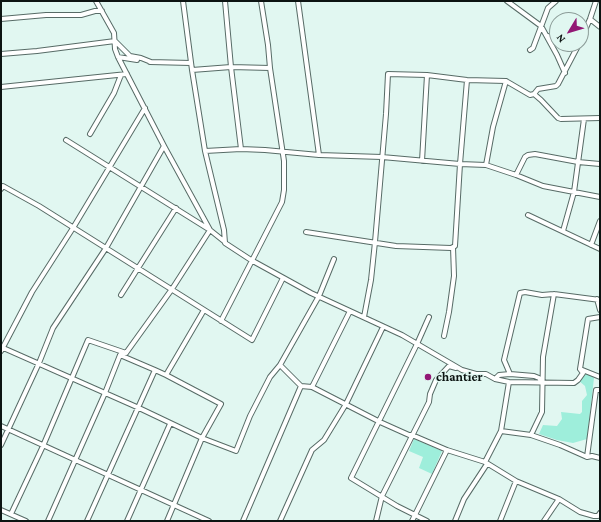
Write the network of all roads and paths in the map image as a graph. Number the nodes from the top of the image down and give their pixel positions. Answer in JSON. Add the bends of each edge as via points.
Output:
{"nodes":[{"id":1,"x":96,"y":1,"type":"edge"},
{"id":2,"x":182,"y":1,"type":"edge"},
{"id":3,"x":225,"y":1,"type":"edge"},
{"id":4,"x":261,"y":1,"type":"edge"},
{"id":5,"x":298,"y":1,"type":"edge"},
{"id":6,"x":507,"y":1,"type":"edge"},
{"id":7,"x":556,"y":1,"type":"edge"},
{"id":8,"x":596,"y":1,"type":"edge"},
{"id":9,"x":102,"y":10,"type":"junction"},
{"id":10,"x":1,"y":19,"type":"edge"},
{"id":11,"x":590,"y":19,"type":"joint"},
{"id":12,"x":541,"y":26,"type":"junction"},
{"id":13,"x":600,"y":27,"type":"edge"},
{"id":14,"x":548,"y":36,"type":"joint"},
{"id":15,"x":115,"y":41,"type":"junction"},
{"id":16,"x":530,"y":50,"type":"dead end"},
{"id":17,"x":574,"y":52,"type":"edge"},
{"id":18,"x":1,"y":54,"type":"edge"},
{"id":19,"x":118,"y":57,"type":"junction"},
{"id":20,"x":151,"y":62,"type":"junction"},
{"id":21,"x":191,"y":63,"type":"junction"},
{"id":22,"x":231,"y":67,"type":"junction"},
{"id":23,"x":270,"y":68,"type":"junction"},
{"id":24,"x":192,"y":70,"type":"junction"},
{"id":25,"x":564,"y":73,"type":"junction"},
{"id":26,"x":127,"y":74,"type":"junction"},
{"id":27,"x":121,"y":75,"type":"junction"},
{"id":28,"x":427,"y":75,"type":"junction"},
{"id":29,"x":467,"y":80,"type":"junction"},
{"id":30,"x":506,"y":81,"type":"junction"},
{"id":31,"x":1,"y":87,"type":"edge"},
{"id":32,"x":534,"y":94,"type":"junction"},
{"id":33,"x":145,"y":108,"type":"junction"},
{"id":34,"x":600,"y":118,"type":"edge"},
{"id":35,"x":584,"y":119,"type":"junction"},
{"id":36,"x":90,"y":134,"type":"dead end"},
{"id":37,"x":66,"y":140,"type":"dead end"},
{"id":38,"x":164,"y":146,"type":"junction"},
{"id":39,"x":241,"y":149,"type":"junction"},
{"id":40,"x":282,"y":151,"type":"junction"},
{"id":41,"x":205,"y":152,"type":"junction"},
{"id":42,"x":319,"y":155,"type":"junction"},
{"id":43,"x":382,"y":157,"type":"junction"},
{"id":44,"x":422,"y":161,"type":"junction"},
{"id":45,"x":578,"y":162,"type":"junction"},
{"id":46,"x":460,"y":164,"type":"junction"},
{"id":47,"x":600,"y":164,"type":"edge"},
{"id":48,"x":486,"y":165,"type":"junction"},
{"id":49,"x":109,"y":167,"type":"junction"},
{"id":50,"x":516,"y":175,"type":"junction"},
{"id":51,"x":141,"y":186,"type":"junction"},
{"id":52,"x":1,"y":189,"type":"edge"},
{"id":53,"x":574,"y":192,"type":"junction"},
{"id":54,"x":600,"y":197,"type":"edge"},
{"id":55,"x":176,"y":208,"type":"junction"},
{"id":56,"x":528,"y":215,"type":"dead end"},
{"id":57,"x":600,"y":221,"type":"edge"},
{"id":58,"x":73,"y":228,"type":"junction"},
{"id":59,"x":210,"y":230,"type":"junction"},
{"id":60,"x":563,"y":231,"type":"junction"},
{"id":61,"x":306,"y":232,"type":"dead end"},
{"id":62,"x":225,"y":242,"type":"junction"},
{"id":63,"x":375,"y":242,"type":"junction"},
{"id":64,"x":591,"y":245,"type":"junction"},
{"id":65,"x":453,"y":247,"type":"junction"},
{"id":66,"x":106,"y":248,"type":"junction"},
{"id":67,"x":600,"y":249,"type":"edge"},
{"id":68,"x":334,"y":259,"type":"dead end"},
{"id":69,"x":251,"y":260,"type":"junction"},
{"id":70,"x":138,"y":269,"type":"junction"},
{"id":71,"x":283,"y":278,"type":"junction"},
{"id":72,"x":172,"y":289,"type":"junction"},
{"id":73,"x":554,"y":294,"type":"junction"},
{"id":74,"x":122,"y":295,"type":"dead end"},
{"id":75,"x":319,"y":296,"type":"junction"},
{"id":76,"x":598,"y":300,"type":"edge"},
{"id":77,"x":204,"y":310,"type":"junction"},
{"id":78,"x":600,"y":310,"type":"edge"},
{"id":79,"x":350,"y":311,"type":"junction"},
{"id":80,"x":364,"y":317,"type":"junction"},
{"id":81,"x":429,"y":317,"type":"dead end"},
{"id":82,"x":600,"y":317,"type":"edge"},
{"id":83,"x":221,"y":321,"type":"junction"},
{"id":84,"x":383,"y":326,"type":"junction"},
{"id":85,"x":444,"y":336,"type":"dead end"},
{"id":86,"x":417,"y":344,"type":"junction"},
{"id":87,"x":2,"y":349,"type":"edge"},
{"id":88,"x":126,"y":353,"type":"junction"},
{"id":89,"x":120,"y":355,"type":"junction"},
{"id":90,"x":39,"y":363,"type":"junction"},
{"id":91,"x":280,"y":365,"type":"junction"},
{"id":92,"x":580,"y":369,"type":"junction"},
{"id":93,"x":156,"y":370,"type":"junction"},
{"id":94,"x":462,"y":370,"type":"junction"},
{"id":95,"x":510,"y":374,"type":"junction"},
{"id":96,"x":166,"y":375,"type":"junction"},
{"id":97,"x":600,"y":377,"type":"edge"},
{"id":98,"x":71,"y":378,"type":"junction"},
{"id":99,"x":495,"y":379,"type":"junction"},
{"id":100,"x":509,"y":382,"type":"junction"},
{"id":101,"x":543,"y":382,"type":"junction"},
{"id":102,"x":301,"y":386,"type":"junction"},
{"id":103,"x":312,"y":387,"type":"junction"},
{"id":104,"x":600,"y":390,"type":"edge"},
{"id":105,"x":105,"y":393,"type":"junction"},
{"id":106,"x":346,"y":404,"type":"junction"},
{"id":107,"x":139,"y":408,"type":"junction"},
{"id":108,"x":380,"y":422,"type":"junction"},
{"id":109,"x":170,"y":424,"type":"junction"},
{"id":110,"x":1,"y":426,"type":"edge"},
{"id":111,"x":8,"y":430,"type":"junction"},
{"id":112,"x":501,"y":431,"type":"junction"},
{"id":113,"x":412,"y":435,"type":"junction"},
{"id":114,"x":531,"y":435,"type":"junction"},
{"id":115,"x":202,"y":438,"type":"junction"},
{"id":116,"x":1,"y":445,"type":"edge"},
{"id":117,"x":43,"y":446,"type":"junction"},
{"id":118,"x":447,"y":450,"type":"junction"},
{"id":119,"x":587,"y":457,"type":"junction"},
{"id":120,"x":600,"y":458,"type":"edge"},
{"id":121,"x":75,"y":460,"type":"junction"},
{"id":122,"x":486,"y":463,"type":"junction"},
{"id":123,"x":107,"y":475,"type":"junction"},
{"id":124,"x":516,"y":481,"type":"junction"},
{"id":125,"x":140,"y":490,"type":"junction"},
{"id":126,"x":382,"y":496,"type":"junction"},
{"id":127,"x":559,"y":499,"type":"junction"},
{"id":128,"x":174,"y":506,"type":"junction"},
{"id":129,"x":1,"y":510,"type":"edge"},
{"id":130,"x":600,"y":513,"type":"edge"},
{"id":131,"x":11,"y":514,"type":"junction"},
{"id":132,"x":415,"y":515,"type":"junction"},
{"id":133,"x":26,"y":521,"type":"edge"},
{"id":134,"x":48,"y":521,"type":"edge"},
{"id":135,"x":87,"y":521,"type":"edge"},
{"id":136,"x":127,"y":521,"type":"edge"},
{"id":137,"x":167,"y":521,"type":"edge"},
{"id":138,"x":208,"y":521,"type":"edge"},
{"id":139,"x":243,"y":521,"type":"edge"},
{"id":140,"x":280,"y":521,"type":"edge"},
{"id":141,"x":376,"y":521,"type":"edge"},
{"id":142,"x":412,"y":521,"type":"edge"},
{"id":143,"x":427,"y":521,"type":"edge"},
{"id":144,"x":455,"y":521,"type":"edge"},
{"id":145,"x":500,"y":521,"type":"edge"},
{"id":146,"x":544,"y":521,"type":"edge"}],
"edges":[{"from":1,"to":9,"type":"street"},
{"from":2,"to":21,"type":"street"},
{"from":3,"to":22,"type":"street"},
{"from":4,"to":23,"type":"street"},
{"from":5,"to":42,"type":"street"},
{"from":6,"to":12,"type":"street"},
{"from":7,"to":12,"type":"street","via":[[548,8]]},
{"from":8,"to":11,"type":"street"},
{"from":9,"to":10,"type":"street","via":[[82,15]]},
{"from":9,"to":15,"type":"street","via":[[114,33]]},
{"from":11,"to":13,"type":"street"},
{"from":12,"to":14,"type":"street"},
{"from":12,"to":16,"type":"street"},
{"from":14,"to":25,"type":"street"},
{"from":15,"to":18,"type":"street"},
{"from":15,"to":19,"type":"street"},
{"from":15,"to":20,"type":"street","via":[[130,56]]},
{"from":17,"to":25,"type":"street"},
{"from":19,"to":20,"type":"street"},
{"from":19,"to":26,"type":"street"},
{"from":20,"to":21,"type":"street"},
{"from":21,"to":24,"type":"street"},
{"from":22,"to":23,"type":"street"},
{"from":22,"to":24,"type":"street"},
{"from":22,"to":39,"type":"street"},
{"from":23,"to":40,"type":"street"},
{"from":24,"to":41,"type":"street"},
{"from":25,"to":32,"type":"street","via":[[556,86],[538,89]]},
{"from":26,"to":27,"type":"street"},
{"from":26,"to":33,"type":"street"},
{"from":27,"to":31,"type":"street"},
{"from":27,"to":36,"type":"street","via":[[114,93]]},
{"from":28,"to":29,"type":"street"},
{"from":28,"to":43,"type":"street","via":[[388,74]]},
{"from":28,"to":44,"type":"street"},
{"from":29,"to":30,"type":"street"},
{"from":29,"to":46,"type":"street"},
{"from":30,"to":32,"type":"street","via":[[530,95]]},
{"from":30,"to":48,"type":"street"},
{"from":32,"to":35,"type":"street","via":[[558,118]]},
{"from":33,"to":38,"type":"street"},
{"from":33,"to":49,"type":"street"},
{"from":34,"to":35,"type":"street"},
{"from":35,"to":45,"type":"street"},
{"from":37,"to":49,"type":"street"},
{"from":38,"to":51,"type":"street"},
{"from":38,"to":59,"type":"street"},
{"from":39,"to":40,"type":"street"},
{"from":39,"to":41,"type":"street"},
{"from":40,"to":42,"type":"street"},
{"from":40,"to":69,"type":"street","via":[[282,202]]},
{"from":41,"to":62,"type":"street"},
{"from":42,"to":43,"type":"street"},
{"from":43,"to":44,"type":"street"},
{"from":43,"to":63,"type":"street"},
{"from":44,"to":46,"type":"street"},
{"from":45,"to":47,"type":"street"},
{"from":45,"to":50,"type":"street","via":[[528,154]]},
{"from":45,"to":53,"type":"street"},
{"from":46,"to":48,"type":"street"},
{"from":46,"to":65,"type":"street","via":[[456,243]]},
{"from":48,"to":50,"type":"street"},
{"from":49,"to":51,"type":"street"},
{"from":49,"to":58,"type":"street"},
{"from":50,"to":53,"type":"street","via":[[543,186]]},
{"from":51,"to":55,"type":"street"},
{"from":51,"to":66,"type":"street"},
{"from":52,"to":58,"type":"street","via":[[3,186]]},
{"from":53,"to":54,"type":"street"},
{"from":53,"to":60,"type":"street"},
{"from":55,"to":59,"type":"street"},
{"from":55,"to":70,"type":"street"},
{"from":56,"to":60,"type":"street"},
{"from":57,"to":64,"type":"street"},
{"from":58,"to":66,"type":"street"},
{"from":58,"to":87,"type":"street","via":[[32,292]]},
{"from":59,"to":62,"type":"street"},
{"from":59,"to":72,"type":"street"},
{"from":60,"to":64,"type":"street"},
{"from":61,"to":63,"type":"street"},
{"from":62,"to":69,"type":"street"},
{"from":63,"to":65,"type":"street","via":[[412,247]]},
{"from":63,"to":80,"type":"street"},
{"from":64,"to":67,"type":"street"},
{"from":65,"to":85,"type":"street","via":[[454,276]]},
{"from":66,"to":70,"type":"street"},
{"from":66,"to":90,"type":"street","via":[[53,328]]},
{"from":68,"to":75,"type":"street"},
{"from":69,"to":71,"type":"street"},
{"from":69,"to":83,"type":"street"},
{"from":70,"to":72,"type":"street"},
{"from":70,"to":74,"type":"street"},
{"from":71,"to":75,"type":"street"},
{"from":71,"to":83,"type":"street","via":[[252,340]]},
{"from":72,"to":77,"type":"street"},
{"from":72,"to":88,"type":"street"},
{"from":73,"to":76,"type":"street"},
{"from":73,"to":95,"type":"street","via":[[542,295],[522,291],[518,295],[504,360]]},
{"from":73,"to":101,"type":"street","via":[[543,357]]},
{"from":75,"to":79,"type":"street"},
{"from":75,"to":91,"type":"street"},
{"from":76,"to":78,"type":"street"},
{"from":77,"to":83,"type":"street"},
{"from":77,"to":96,"type":"street"},
{"from":79,"to":80,"type":"street"},
{"from":79,"to":103,"type":"street"},
{"from":80,"to":84,"type":"street"},
{"from":81,"to":86,"type":"street"},
{"from":82,"to":92,"type":"street","via":[[588,319]]},
{"from":84,"to":86,"type":"street"},
{"from":84,"to":106,"type":"street"},
{"from":86,"to":94,"type":"street"},
{"from":86,"to":108,"type":"street"},
{"from":87,"to":90,"type":"street"},
{"from":88,"to":89,"type":"street"},
{"from":88,"to":98,"type":"street","via":[[88,340]]},
{"from":89,"to":93,"type":"street"},
{"from":89,"to":105,"type":"street"},
{"from":90,"to":98,"type":"street"},
{"from":90,"to":111,"type":"street"},
{"from":91,"to":102,"type":"street"},
{"from":91,"to":115,"type":"street","via":[[270,377],[250,416],[236,451]]},
{"from":92,"to":97,"type":"street"},
{"from":92,"to":101,"type":"street","via":[[583,372],[574,383]]},
{"from":93,"to":96,"type":"street"},
{"from":93,"to":107,"type":"street"},
{"from":94,"to":99,"type":"street","via":[[486,374]]},
{"from":94,"to":113,"type":"street","via":[[449,366],[436,380],[429,402]]},
{"from":95,"to":99,"type":"street","via":[[498,375]]},
{"from":95,"to":101,"type":"street","via":[[537,377]]},
{"from":96,"to":115,"type":"street","via":[[221,404]]},
{"from":98,"to":105,"type":"street"},
{"from":98,"to":117,"type":"street"},
{"from":99,"to":100,"type":"street"},
{"from":100,"to":101,"type":"street"},
{"from":100,"to":112,"type":"street"},
{"from":101,"to":114,"type":"street","via":[[542,412]]},
{"from":102,"to":103,"type":"street"},
{"from":102,"to":139,"type":"street"},
{"from":103,"to":106,"type":"street"},
{"from":104,"to":119,"type":"street","via":[[596,390]]},
{"from":105,"to":107,"type":"street"},
{"from":105,"to":121,"type":"street"},
{"from":106,"to":108,"type":"street"},
{"from":106,"to":140,"type":"street","via":[[324,440],[312,450]]},
{"from":107,"to":109,"type":"street"},
{"from":107,"to":123,"type":"street"},
{"from":108,"to":113,"type":"street"},
{"from":108,"to":126,"type":"street","via":[[351,478]]},
{"from":109,"to":115,"type":"street"},
{"from":109,"to":125,"type":"street"},
{"from":110,"to":111,"type":"street"},
{"from":111,"to":116,"type":"street"},
{"from":111,"to":117,"type":"street"},
{"from":112,"to":114,"type":"street"},
{"from":112,"to":122,"type":"street"},
{"from":113,"to":118,"type":"street"},
{"from":113,"to":126,"type":"street"},
{"from":114,"to":119,"type":"street"},
{"from":115,"to":128,"type":"street"},
{"from":117,"to":121,"type":"street"},
{"from":117,"to":131,"type":"street"},
{"from":118,"to":122,"type":"street"},
{"from":118,"to":132,"type":"street"},
{"from":119,"to":120,"type":"street"},
{"from":121,"to":123,"type":"street"},
{"from":121,"to":134,"type":"street"},
{"from":122,"to":124,"type":"street"},
{"from":122,"to":144,"type":"street","via":[[464,499]]},
{"from":123,"to":125,"type":"street"},
{"from":123,"to":135,"type":"street"},
{"from":124,"to":127,"type":"street"},
{"from":124,"to":145,"type":"street"},
{"from":125,"to":128,"type":"street"},
{"from":125,"to":136,"type":"street"},
{"from":126,"to":132,"type":"street"},
{"from":126,"to":141,"type":"street"},
{"from":127,"to":130,"type":"street","via":[[580,512],[594,516]]},
{"from":127,"to":146,"type":"street"},
{"from":128,"to":137,"type":"street"},
{"from":128,"to":138,"type":"street"},
{"from":129,"to":131,"type":"street"},
{"from":131,"to":133,"type":"street"},
{"from":132,"to":142,"type":"street"},
{"from":132,"to":143,"type":"street"}]}
